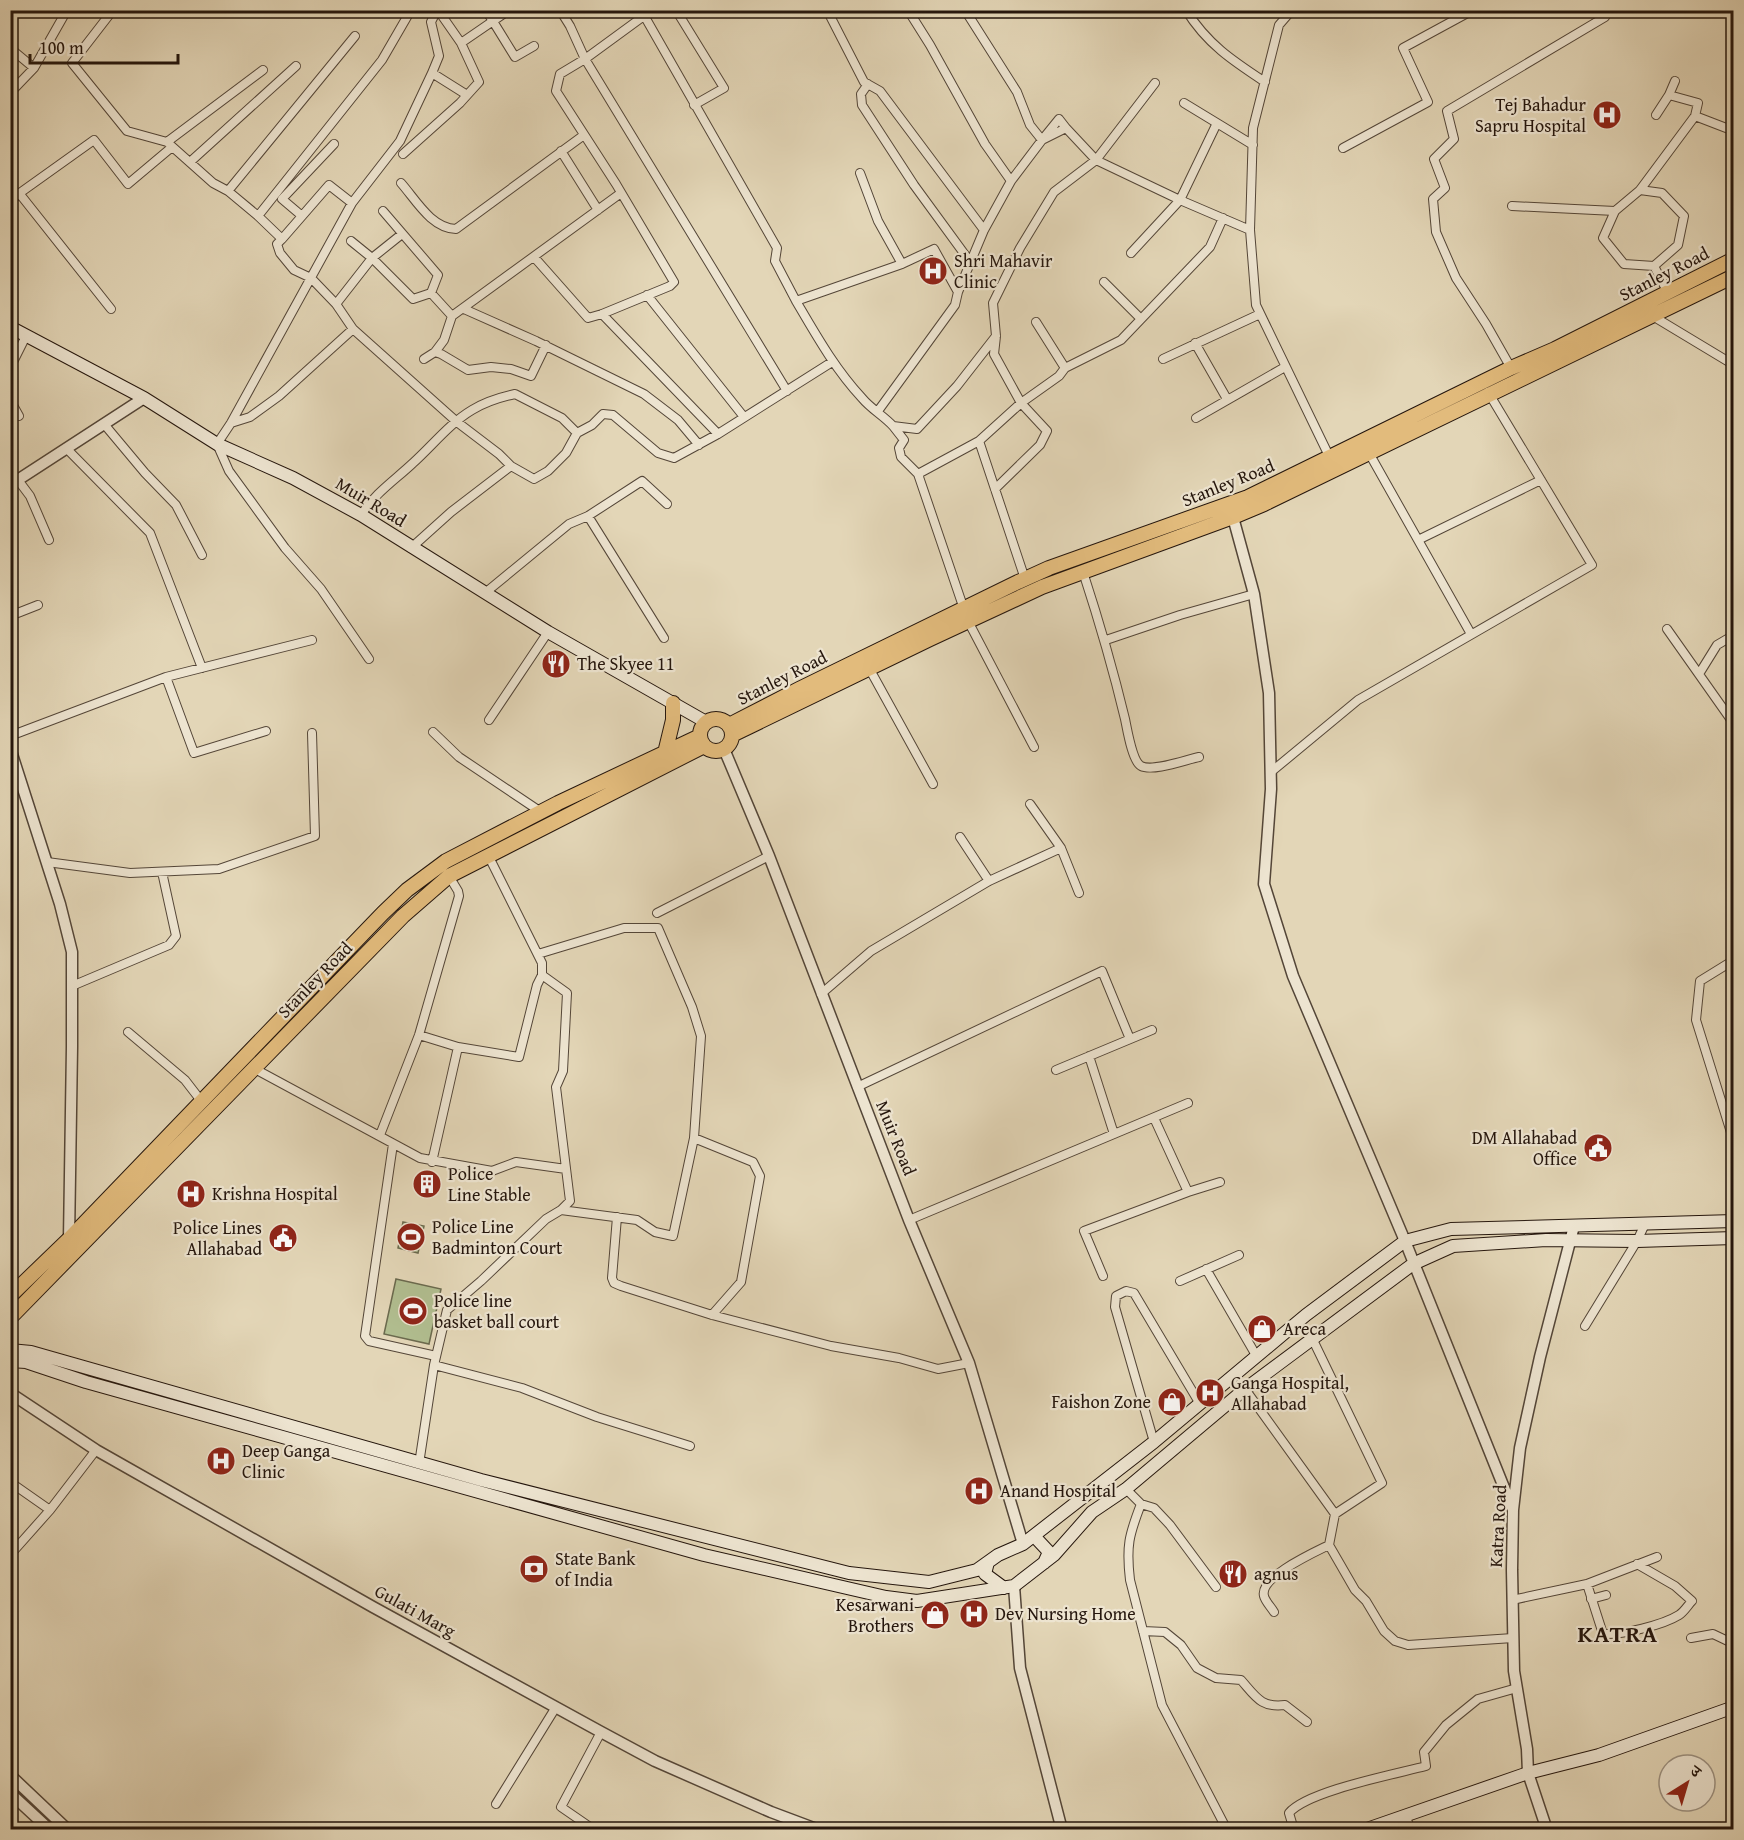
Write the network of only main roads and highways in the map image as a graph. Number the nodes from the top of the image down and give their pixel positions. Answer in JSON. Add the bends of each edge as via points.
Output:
{"nodes":[{"id":1,"x":1734,"y":259,"type":"edge"},
{"id":2,"x":1734,"y":276,"type":"edge"},
{"id":3,"x":10,"y":327,"type":"edge"},
{"id":4,"x":1487,"y":388,"type":"junction"},
{"id":5,"x":1232,"y":511,"type":"junction"},
{"id":6,"x":966,"y":615,"type":"junction"},
{"id":7,"x":673,"y":703,"type":"junction"},
{"id":8,"x":706,"y":722,"type":"junction"},
{"id":9,"x":730,"y":730,"type":"junction"},
{"id":10,"x":702,"y":741,"type":"junction"},
{"id":11,"x":665,"y":753,"type":"junction"},
{"id":12,"x":1734,"y":1221,"type":"edge"},
{"id":13,"x":1734,"y":1238,"type":"edge"},
{"id":14,"x":10,"y":1296,"type":"edge"},
{"id":15,"x":10,"y":1318,"type":"edge"},
{"id":16,"x":10,"y":1350,"type":"edge"},
{"id":17,"x":10,"y":1361,"type":"edge"},
{"id":18,"x":1034,"y":1536,"type":"junction"},
{"id":19,"x":988,"y":1562,"type":"junction"},
{"id":20,"x":1044,"y":1563,"type":"junction"},
{"id":21,"x":1009,"y":1587,"type":"junction"},
{"id":22,"x":1734,"y":1707,"type":"edge"},
{"id":23,"x":1364,"y":1830,"type":"edge"}],
"edges":[{"from":1,"to":4,"type":"main road","name":"Stanley Road","via":[[1511,368]]},
{"from":2,"to":4,"type":"main road","name":"Stanley Road"},
{"from":3,"to":7,"type":"main road","name":"Muir Road","via":[[144,398],[217,444],[293,478],[361,515],[548,632]]},
{"from":4,"to":5,"type":"main road","name":"Stanley Road","via":[[1330,458]]},
{"from":4,"to":5,"type":"main road","name":"Stanley Road","via":[[1339,469]]},
{"from":5,"to":6,"type":"main road","name":"Stanley Road"},
{"from":5,"to":6,"type":"main road","name":"Stanley Road","via":[[1049,568]]},
{"from":6,"to":9,"type":"main road","name":"Stanley Road","via":[[869,668]]},
{"from":6,"to":9,"type":"main road","name":"Stanley Road","via":[[799,688]]},
{"from":7,"to":8,"type":"main road","name":"Muir Road"},
{"from":7,"to":11,"type":"main road"},
{"from":8,"to":9,"type":"main road","via":[[721,719]]},
{"from":8,"to":10,"type":"main road","via":[[702,726]]},
{"from":9,"to":10,"type":"main road","via":[[729,745],[724,748],[714,751]]},
{"from":10,"to":11,"type":"main road","name":"Stanley Road"},
{"from":10,"to":15,"type":"main road","name":"Stanley Road","via":[[449,876],[403,916]]},
{"from":11,"to":14,"type":"main road","name":"Stanley Road","via":[[446,861],[407,890]]},
{"from":12,"to":18,"type":"main road","via":[[1451,1229],[1405,1242],[1306,1315]]},
{"from":13,"to":20,"type":"main road","via":[[1546,1240],[1453,1246],[1413,1264],[1245,1389],[1126,1489],[1092,1512]]},
{"from":16,"to":19,"type":"main road","via":[[52,1358],[419,1464],[849,1573],[929,1582],[977,1570]]},
{"from":17,"to":21,"type":"main road","via":[[26,1362],[704,1555],[886,1597],[917,1601]]},
{"from":18,"to":19,"type":"main road"},
{"from":18,"to":20,"type":"main road","via":[[1049,1552]]},
{"from":19,"to":21,"type":"main road","via":[[985,1574]]},
{"from":20,"to":21,"type":"main road"},
{"from":22,"to":23,"type":"main road"}]}
